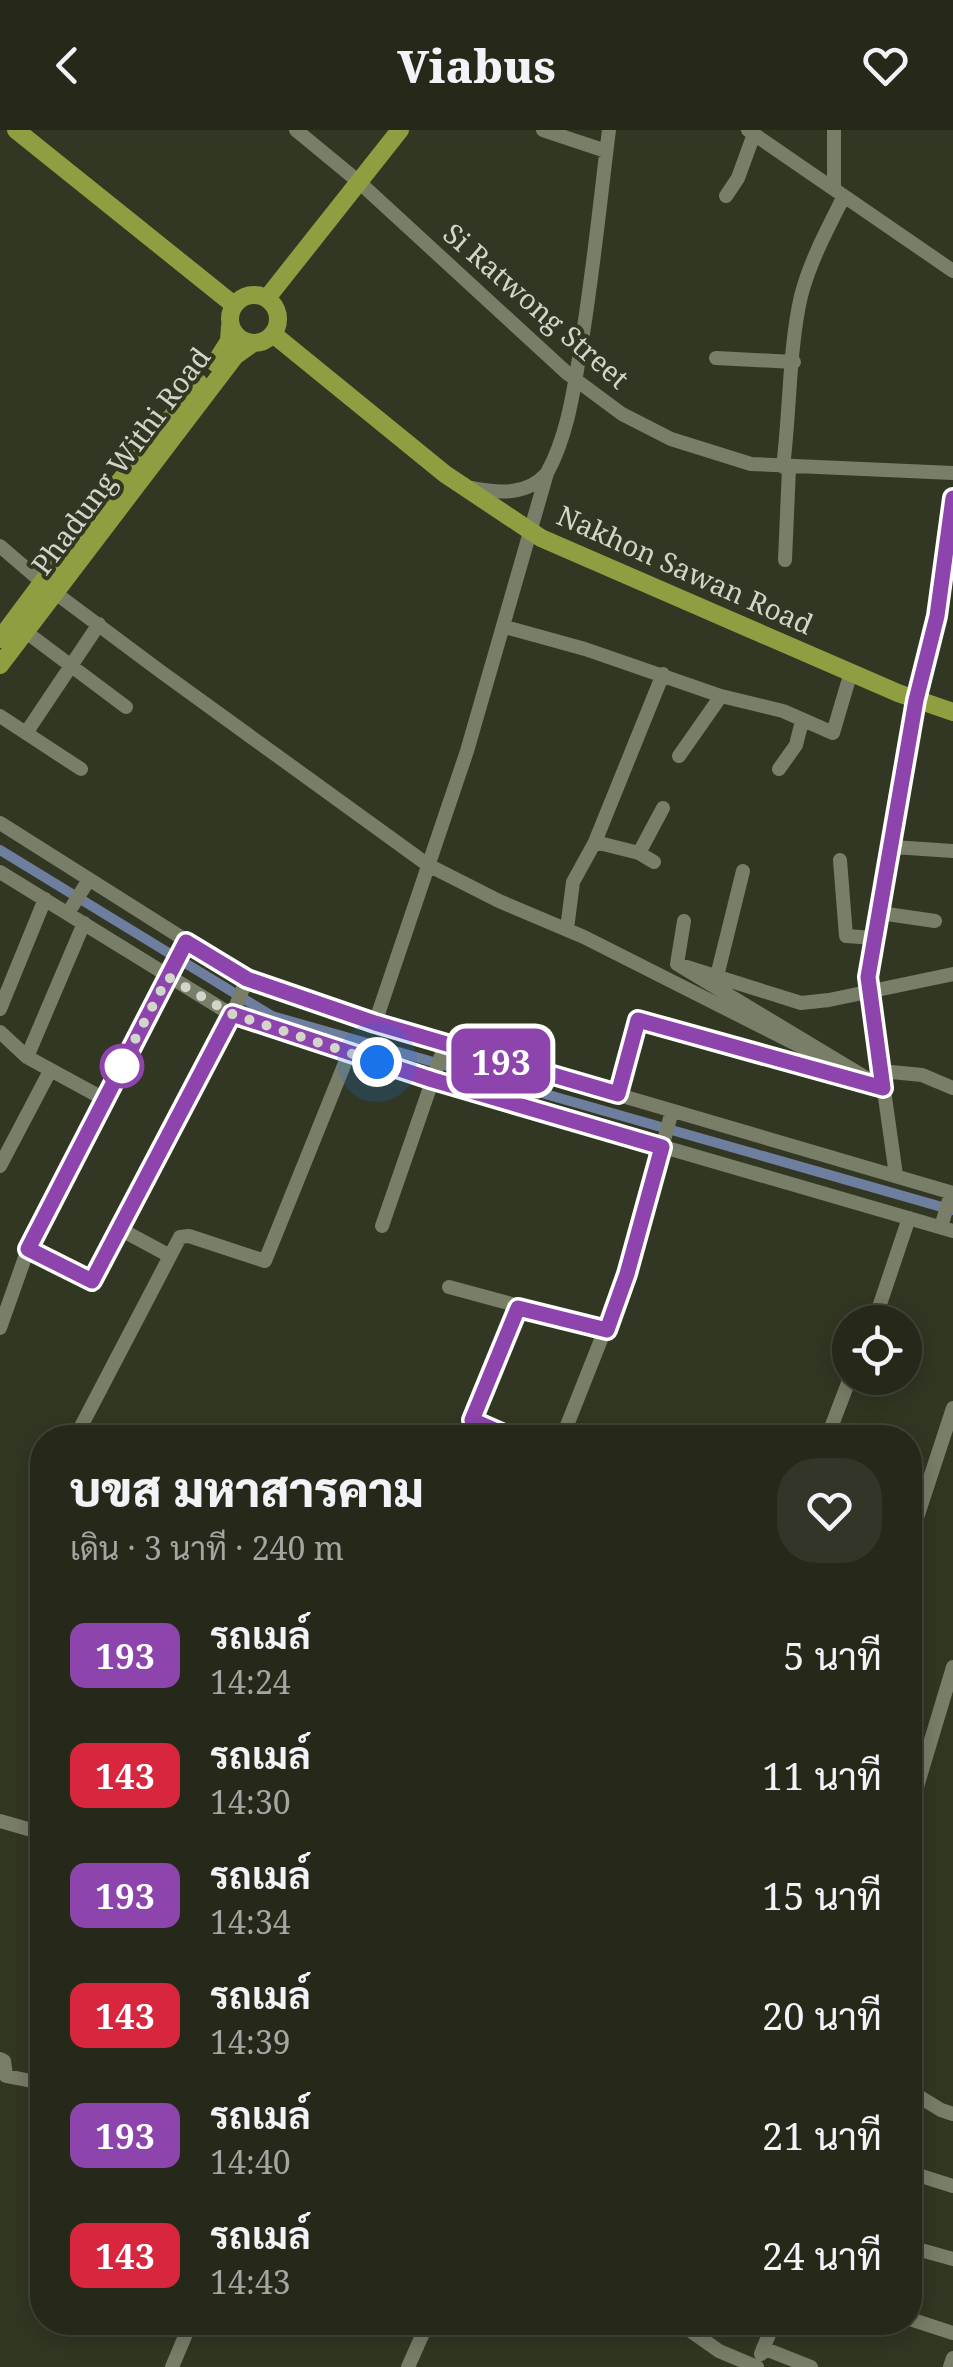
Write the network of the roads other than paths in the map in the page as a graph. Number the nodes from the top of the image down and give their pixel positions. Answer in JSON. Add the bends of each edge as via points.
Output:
{"nodes":[{"id":1,"x":16,"y":130,"type":"edge"},
{"id":2,"x":296,"y":130,"type":"edge"},
{"id":3,"x":400,"y":130,"type":"edge"},
{"id":4,"x":543,"y":130,"type":"edge"},
{"id":5,"x":608,"y":130,"type":"edge"},
{"id":6,"x":834,"y":130,"type":"edge"},
{"id":7,"x":751,"y":132,"type":"edge"},
{"id":8,"x":606,"y":151,"type":"junction"},
{"id":9,"x":359,"y":182,"type":"junction"},
{"id":10,"x":839,"y":192,"type":"junction"},
{"id":11,"x":726,"y":196,"type":"dead end"},
{"id":12,"x":953,"y":270,"type":"edge"},
{"id":13,"x":267,"y":298,"type":"junction"},
{"id":14,"x":234,"y":305,"type":"junction"},
{"id":15,"x":230,"y":326,"type":"junction"},
{"id":16,"x":273,"y":334,"type":"junction"},
{"id":17,"x":254,"y":343,"type":"junction"},
{"id":18,"x":716,"y":358,"type":"dead end"},
{"id":19,"x":794,"y":362,"type":"junction"},
{"id":20,"x":576,"y":380,"type":"junction"},
{"id":21,"x":786,"y":467,"type":"junction"},
{"id":22,"x":547,"y":473,"type":"junction"},
{"id":23,"x":953,"y":473,"type":"edge"},
{"id":24,"x":465,"y":488,"type":"junction"},
{"id":25,"x":953,"y":498,"type":"edge"},
{"id":26,"x":531,"y":532,"type":"junction"},
{"id":27,"x":0,"y":546,"type":"edge"},
{"id":28,"x":785,"y":560,"type":"dead end"},
{"id":29,"x":49,"y":588,"type":"junction"},
{"id":30,"x":99,"y":624,"type":"junction"},
{"id":31,"x":505,"y":627,"type":"junction"},
{"id":32,"x":34,"y":638,"type":"dead end"},
{"id":33,"x":0,"y":639,"type":"edge"},
{"id":34,"x":0,"y":665,"type":"edge"},
{"id":35,"x":72,"y":666,"type":"junction"},
{"id":36,"x":850,"y":672,"type":"junction"},
{"id":37,"x":663,"y":674,"type":"junction"},
{"id":38,"x":721,"y":696,"type":"junction"},
{"id":39,"x":916,"y":700,"type":"junction"},
{"id":40,"x":126,"y":707,"type":"dead end"},
{"id":41,"x":953,"y":712,"type":"edge"},
{"id":42,"x":0,"y":716,"type":"edge"},
{"id":43,"x":802,"y":721,"type":"junction"},
{"id":44,"x":26,"y":733,"type":"junction"},
{"id":45,"x":679,"y":756,"type":"dead end"},
{"id":46,"x":779,"y":768,"type":"dead end"},
{"id":47,"x":81,"y":769,"type":"dead end"},
{"id":48,"x":663,"y":808,"type":"dead end"},
{"id":49,"x":0,"y":823,"type":"edge"},
{"id":50,"x":596,"y":842,"type":"junction"},
{"id":51,"x":893,"y":848,"type":"junction"},
{"id":52,"x":953,"y":851,"type":"edge"},
{"id":53,"x":638,"y":853,"type":"junction"},
{"id":54,"x":840,"y":860,"type":"dead end"},
{"id":55,"x":654,"y":862,"type":"dead end"},
{"id":56,"x":428,"y":865,"type":"junction"},
{"id":57,"x":743,"y":871,"type":"dead end"},
{"id":58,"x":0,"y":872,"type":"edge"},
{"id":59,"x":88,"y":881,"type":"junction"},
{"id":60,"x":45,"y":899,"type":"junction"},
{"id":61,"x":68,"y":913,"type":"junction"},
{"id":62,"x":880,"y":913,"type":"junction"},
{"id":63,"x":684,"y":921,"type":"dead end"},
{"id":64,"x":935,"y":921,"type":"dead end"},
{"id":65,"x":84,"y":923,"type":"junction"},
{"id":66,"x":567,"y":930,"type":"junction"},
{"id":67,"x":876,"y":938,"type":"junction"},
{"id":68,"x":186,"y":942,"type":"junction"},
{"id":69,"x":678,"y":964,"type":"junction"},
{"id":70,"x":953,"y":974,"type":"edge"},
{"id":71,"x":717,"y":976,"type":"junction"},
{"id":72,"x":168,"y":977,"type":"junction"},
{"id":73,"x":247,"y":979,"type":"junction"},
{"id":74,"x":869,"y":992,"type":"junction"},
{"id":75,"x":0,"y":1009,"type":"edge"},
{"id":76,"x":232,"y":1014,"type":"junction"},
{"id":77,"x":375,"y":1023,"type":"junction"},
{"id":78,"x":0,"y":1032,"type":"edge"},
{"id":79,"x":445,"y":1044,"type":"junction"},
{"id":80,"x":349,"y":1053,"type":"junction"},
{"id":81,"x":27,"y":1057,"type":"junction"},
{"id":82,"x":50,"y":1072,"type":"junction"},
{"id":83,"x":880,"y":1072,"type":"junction"},
{"id":84,"x":433,"y":1080,"type":"junction"},
{"id":85,"x":883,"y":1088,"type":"junction"},
{"id":86,"x":953,"y":1088,"type":"edge"},
{"id":87,"x":618,"y":1094,"type":"junction"},
{"id":88,"x":104,"y":1099,"type":"junction"},
{"id":89,"x":672,"y":1110,"type":"junction"},
{"id":90,"x":662,"y":1147,"type":"junction"},
{"id":91,"x":0,"y":1166,"type":"edge"},
{"id":92,"x":896,"y":1175,"type":"junction"},
{"id":93,"x":952,"y":1193,"type":"edge"},
{"id":94,"x":909,"y":1218,"type":"junction"},
{"id":95,"x":382,"y":1226,"type":"dead end"},
{"id":96,"x":118,"y":1228,"type":"junction"},
{"id":97,"x":947,"y":1229,"type":"edge"},
{"id":98,"x":28,"y":1249,"type":"junction"},
{"id":99,"x":170,"y":1256,"type":"junction"},
{"id":100,"x":450,"y":1287,"type":"dead end"},
{"id":101,"x":880,"y":1305,"type":"edge"},
{"id":102,"x":518,"y":1308,"type":"junction"},
{"id":103,"x":0,"y":1328,"type":"edge"},
{"id":104,"x":607,"y":1330,"type":"junction"},
{"id":105,"x":843,"y":1395,"type":"edge"},
{"id":106,"x":953,"y":1408,"type":"edge"},
{"id":107,"x":472,"y":1420,"type":"junction"},
{"id":108,"x":82,"y":1425,"type":"edge"},
{"id":109,"x":470,"y":1425,"type":"edge"},
{"id":110,"x":483,"y":1425,"type":"edge"},
{"id":111,"x":567,"y":1425,"type":"edge"},
{"id":112,"x":832,"y":1425,"type":"edge"},
{"id":113,"x":922,"y":1502,"type":"edge"},
{"id":114,"x":953,"y":1667,"type":"edge"},
{"id":115,"x":922,"y":1752,"type":"edge"},
{"id":116,"x":0,"y":1821,"type":"edge"},
{"id":117,"x":30,"y":1830,"type":"edge"},
{"id":118,"x":0,"y":2060,"type":"edge"},
{"id":119,"x":30,"y":2081,"type":"edge"},
{"id":120,"x":922,"y":2098,"type":"edge"},
{"id":121,"x":953,"y":2114,"type":"edge"},
{"id":122,"x":922,"y":2177,"type":"edge"},
{"id":123,"x":953,"y":2186,"type":"edge"},
{"id":124,"x":922,"y":2250,"type":"edge"},
{"id":125,"x":953,"y":2259,"type":"edge"},
{"id":126,"x":922,"y":2324,"type":"edge"},
{"id":127,"x":953,"y":2334,"type":"edge"},
{"id":128,"x":186,"y":2335,"type":"edge"},
{"id":129,"x":422,"y":2335,"type":"edge"},
{"id":130,"x":697,"y":2335,"type":"edge"},
{"id":131,"x":769,"y":2335,"type":"edge"},
{"id":132,"x":764,"y":2348,"type":"junction"},
{"id":133,"x":953,"y":2358,"type":"edge"},
{"id":134,"x":172,"y":2367,"type":"edge"},
{"id":135,"x":408,"y":2367,"type":"edge"},
{"id":136,"x":757,"y":2367,"type":"edge"},
{"id":137,"x":811,"y":2367,"type":"edge"},
{"id":138,"x":950,"y":2367,"type":"edge"}],
"edges":[{"from":1,"to":14,"type":"main road"},
{"from":2,"to":9,"type":"street","name":"Si Ratwong Street"},
{"from":3,"to":9,"type":"main road"},
{"from":4,"to":8,"type":"street"},
{"from":5,"to":8,"type":"street"},
{"from":6,"to":10,"type":"street"},
{"from":7,"to":10,"type":"street"},
{"from":7,"to":11,"type":"street"},
{"from":8,"to":20,"type":"street"},
{"from":9,"to":13,"type":"main road"},
{"from":9,"to":20,"type":"street","name":"Si Ratwong Street"},
{"from":10,"to":12,"type":"street"},
{"from":10,"to":19,"type":"street","via":[[802,291]]},
{"from":13,"to":14,"type":"main road","via":[[249,295]]},
{"from":13,"to":16,"type":"main road","via":[[277,311]]},
{"from":14,"to":15,"type":"main road"},
{"from":15,"to":17,"type":"main road"},
{"from":15,"to":29,"type":"main road","name":"Phadung Withi Road","via":[[226,349],[90,516]]},
{"from":16,"to":17,"type":"main road"},
{"from":16,"to":24,"type":"main road","name":"Nakhon Sawan Road"},
{"from":17,"to":29,"type":"main road","name":"Phadung Withi Road","via":[[235,356]]},
{"from":18,"to":19,"type":"street"},
{"from":19,"to":21,"type":"street"},
{"from":20,"to":21,"type":"street","name":"Si Ratwong Street","via":[[671,439],[752,464]]},
{"from":20,"to":22,"type":"street"},
{"from":21,"to":23,"type":"street","name":"Si Ratwong Street"},
{"from":21,"to":28,"type":"street"},
{"from":22,"to":24,"type":"street","via":[[511,492]]},
{"from":22,"to":26,"type":"street"},
{"from":24,"to":26,"type":"main road","name":"Nakhon Sawan Road"},
{"from":25,"to":39,"type":"street","via":[[937,616]]},
{"from":26,"to":31,"type":"street"},
{"from":26,"to":36,"type":"main road","name":"Nakhon Sawan Road"},
{"from":27,"to":29,"type":"street"},
{"from":29,"to":30,"type":"street"},
{"from":29,"to":33,"type":"main road","name":"Phadung Withi Road"},
{"from":29,"to":34,"type":"main road","name":"Phadung Withi Road"},
{"from":30,"to":35,"type":"street"},
{"from":30,"to":56,"type":"street"},
{"from":31,"to":37,"type":"street"},
{"from":31,"to":56,"type":"street"},
{"from":32,"to":35,"type":"street"},
{"from":35,"to":40,"type":"street"},
{"from":35,"to":44,"type":"street"},
{"from":36,"to":39,"type":"main road","name":"Nakhon Sawan Road"},
{"from":36,"to":43,"type":"street","via":[[834,733]]},
{"from":37,"to":38,"type":"street"},
{"from":37,"to":50,"type":"street"},
{"from":38,"to":43,"type":"street"},
{"from":38,"to":45,"type":"street"},
{"from":39,"to":41,"type":"main road","name":"Nakhon Sawan Road"},
{"from":39,"to":51,"type":"street"},
{"from":42,"to":44,"type":"street"},
{"from":43,"to":46,"type":"street","via":[[796,745]]},
{"from":44,"to":47,"type":"street"},
{"from":48,"to":53,"type":"street"},
{"from":49,"to":59,"type":"street"},
{"from":50,"to":53,"type":"street"},
{"from":50,"to":66,"type":"street","via":[[573,882]]},
{"from":51,"to":52,"type":"street"},
{"from":51,"to":62,"type":"street"},
{"from":53,"to":55,"type":"street"},
{"from":54,"to":67,"type":"street","via":[[846,936]]},
{"from":56,"to":66,"type":"street"},
{"from":56,"to":77,"type":"street"},
{"from":57,"to":71,"type":"street"},
{"from":58,"to":60,"type":"street"},
{"from":59,"to":61,"type":"street"},
{"from":59,"to":68,"type":"street"},
{"from":60,"to":61,"type":"street"},
{"from":60,"to":75,"type":"street"},
{"from":61,"to":65,"type":"street"},
{"from":62,"to":64,"type":"street"},
{"from":62,"to":67,"type":"street"},
{"from":63,"to":69,"type":"street"},
{"from":65,"to":72,"type":"street"},
{"from":65,"to":81,"type":"street"},
{"from":66,"to":85,"type":"street"},
{"from":67,"to":74,"type":"street"},
{"from":68,"to":72,"type":"street"},
{"from":68,"to":73,"type":"street"},
{"from":69,"to":71,"type":"street"},
{"from":69,"to":85,"type":"street"},
{"from":70,"to":74,"type":"street"},
{"from":71,"to":74,"type":"street","via":[[801,1003]]},
{"from":72,"to":76,"type":"street"},
{"from":72,"to":88,"type":"street"},
{"from":73,"to":76,"type":"street"},
{"from":73,"to":77,"type":"street"},
{"from":74,"to":83,"type":"street"},
{"from":76,"to":80,"type":"street"},
{"from":76,"to":96,"type":"street"},
{"from":77,"to":79,"type":"street"},
{"from":78,"to":81,"type":"street"},
{"from":79,"to":84,"type":"street"},
{"from":79,"to":87,"type":"street"},
{"from":80,"to":84,"type":"street"},
{"from":80,"to":99,"type":"street","via":[[265,1261],[189,1236],[180,1237]]},
{"from":81,"to":82,"type":"street"},
{"from":82,"to":88,"type":"street"},
{"from":82,"to":91,"type":"street"},
{"from":83,"to":85,"type":"street"},
{"from":83,"to":86,"type":"street","via":[[922,1075]]},
{"from":84,"to":90,"type":"street"},
{"from":84,"to":95,"type":"street"},
{"from":85,"to":87,"type":"street","via":[[638,1020]]},
{"from":85,"to":92,"type":"street"},
{"from":87,"to":89,"type":"street"},
{"from":88,"to":98,"type":"street"},
{"from":89,"to":90,"type":"street"},
{"from":89,"to":92,"type":"street"},
{"from":90,"to":94,"type":"street"},
{"from":90,"to":104,"type":"street"},
{"from":92,"to":93,"type":"street"},
{"from":93,"to":97,"type":"street"},
{"from":94,"to":97,"type":"street"},
{"from":94,"to":101,"type":"street"},
{"from":96,"to":98,"type":"street","via":[[92,1281]]},
{"from":96,"to":99,"type":"street"},
{"from":98,"to":103,"type":"street"},
{"from":99,"to":108,"type":"street"},
{"from":100,"to":102,"type":"street"},
{"from":102,"to":104,"type":"street"},
{"from":102,"to":107,"type":"street"},
{"from":104,"to":111,"type":"street"},
{"from":105,"to":112,"type":"street"},
{"from":106,"to":113,"type":"street"},
{"from":107,"to":109,"type":"street"},
{"from":107,"to":110,"type":"street"},
{"from":114,"to":115,"type":"street"},
{"from":116,"to":117,"type":"street"},
{"from":118,"to":119,"type":"street","via":[[6,2076]]},
{"from":120,"to":121,"type":"street"},
{"from":122,"to":123,"type":"street"},
{"from":124,"to":125,"type":"street"},
{"from":126,"to":127,"type":"street"},
{"from":128,"to":134,"type":"street"},
{"from":129,"to":135,"type":"street"},
{"from":130,"to":136,"type":"street"},
{"from":131,"to":132,"type":"street"},
{"from":132,"to":136,"type":"street"},
{"from":132,"to":137,"type":"street"},
{"from":133,"to":138,"type":"street"}]}
